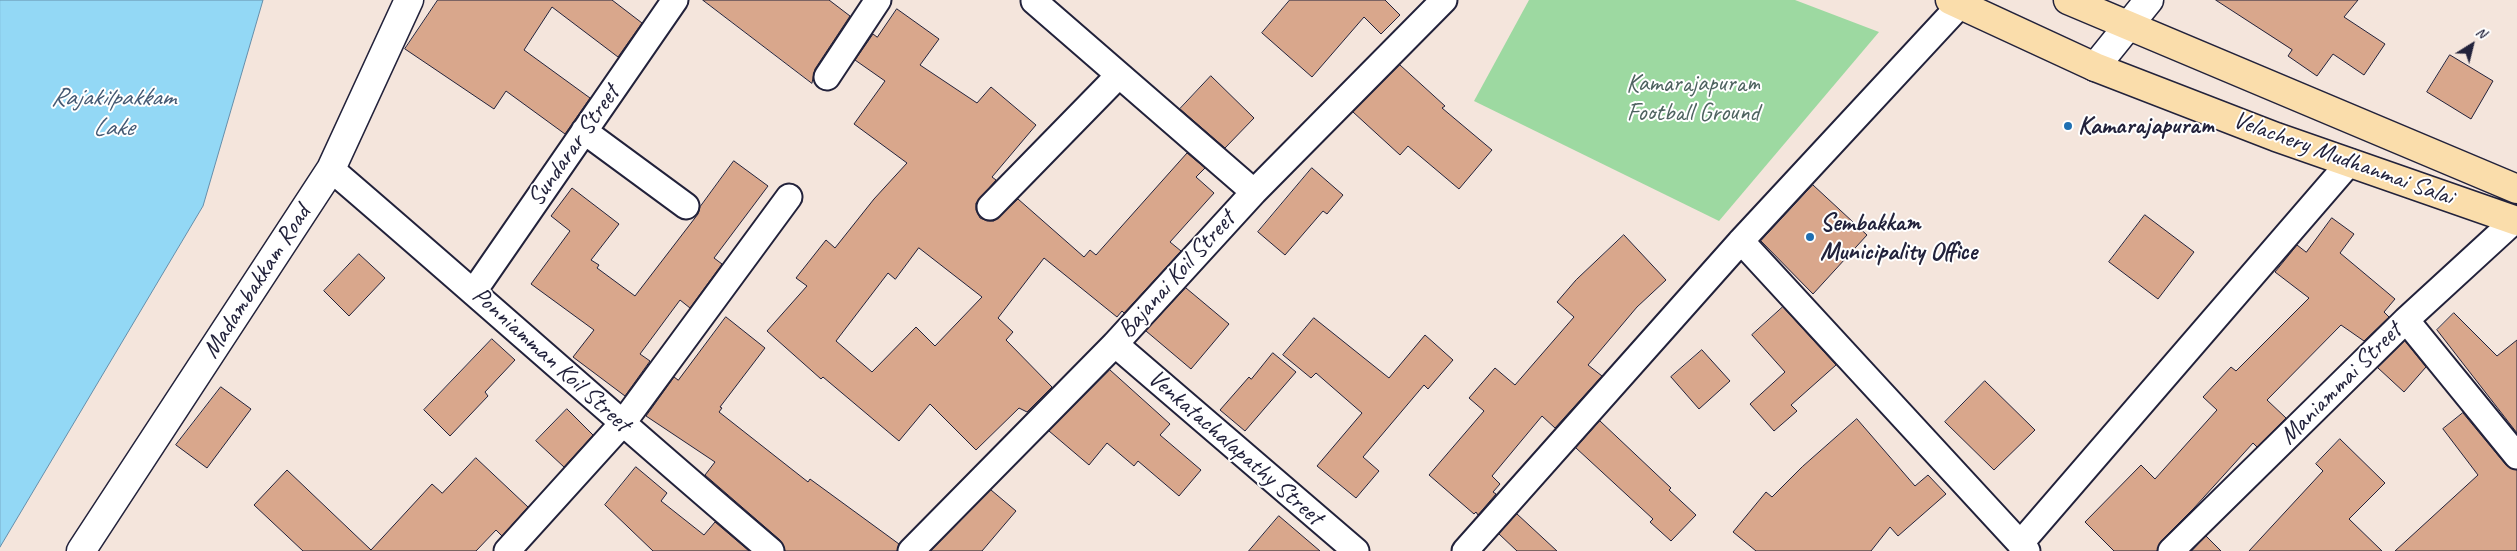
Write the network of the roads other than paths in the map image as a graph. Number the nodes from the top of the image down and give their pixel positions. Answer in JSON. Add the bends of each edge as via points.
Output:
{"nodes":[{"id":1,"x":409,"y":0,"type":"edge"},
{"id":2,"x":674,"y":0,"type":"edge"},
{"id":3,"x":878,"y":0,"type":"edge"},
{"id":4,"x":1444,"y":0,"type":"edge"},
{"id":5,"x":2068,"y":0,"type":"edge"},
{"id":6,"x":2149,"y":0,"type":"edge"},
{"id":7,"x":1034,"y":1,"type":"edge"},
{"id":8,"x":1955,"y":2,"type":"edge"},
{"id":9,"x":2129,"y":24,"type":"junction"},
{"id":10,"x":2096,"y":67,"type":"junction"},
{"id":11,"x":1119,"y":75,"type":"junction"},
{"id":12,"x":827,"y":77,"type":"dead end"},
{"id":13,"x":584,"y":131,"type":"junction"},
{"id":14,"x":2350,"y":162,"type":"junction"},
{"id":15,"x":330,"y":169,"type":"junction"},
{"id":16,"x":2517,"y":189,"type":"edge"},
{"id":17,"x":1254,"y":192,"type":"junction"},
{"id":18,"x":788,"y":197,"type":"dead end"},
{"id":19,"x":686,"y":206,"type":"dead end"},
{"id":20,"x":990,"y":208,"type":"dead end"},
{"id":21,"x":2516,"y":220,"type":"edge"},
{"id":22,"x":1741,"y":241,"type":"junction"},
{"id":23,"x":474,"y":291,"type":"junction"},
{"id":24,"x":2406,"y":320,"type":"junction"},
{"id":25,"x":1114,"y":344,"type":"junction"},
{"id":26,"x":622,"y":424,"type":"junction"},
{"id":27,"x":2517,"y":456,"type":"edge"},
{"id":28,"x":2023,"y":548,"type":"edge"},
{"id":29,"x":81,"y":551,"type":"edge"},
{"id":30,"x":507,"y":551,"type":"edge"},
{"id":31,"x":770,"y":551,"type":"edge"},
{"id":32,"x":911,"y":551,"type":"edge"},
{"id":33,"x":1356,"y":551,"type":"edge"},
{"id":34,"x":1465,"y":551,"type":"edge"},
{"id":35,"x":2171,"y":551,"type":"edge"}],
"edges":[{"from":1,"to":15,"type":"street","name":"Madambakkam Road"},
{"from":2,"to":13,"type":"street","name":"Sundarar Street"},
{"from":3,"to":12,"type":"street"},
{"from":4,"to":17,"type":"street","name":"Bajanai Koil Street"},
{"from":5,"to":9,"type":"main road","name":"Velachery Mudhanmai Salai"},
{"from":6,"to":9,"type":"street"},
{"from":7,"to":11,"type":"street"},
{"from":8,"to":10,"type":"main road","name":"Velachery Mudhanmai Salai"},
{"from":8,"to":22,"type":"street"},
{"from":9,"to":10,"type":"street"},
{"from":9,"to":16,"type":"main road","name":"Velachery Mudhanmai Salai"},
{"from":10,"to":14,"type":"main road","name":"Velachery Mudhanmai Salai","via":[[2276,137]]},
{"from":11,"to":17,"type":"street"},
{"from":11,"to":20,"type":"street"},
{"from":13,"to":19,"type":"street"},
{"from":13,"to":23,"type":"street","name":"Sundarar Street"},
{"from":14,"to":21,"type":"main road","name":"Velachery Mudhanmai Salai"},
{"from":14,"to":28,"type":"street"},
{"from":15,"to":23,"type":"street","name":"Ponniamman Koil Street"},
{"from":15,"to":29,"type":"street","name":"Madambakkam Road"},
{"from":17,"to":25,"type":"street","name":"Bajanai Koil Street"},
{"from":18,"to":26,"type":"street"},
{"from":21,"to":24,"type":"street","name":"Maniammai Street"},
{"from":22,"to":28,"type":"street"},
{"from":22,"to":34,"type":"street"},
{"from":23,"to":26,"type":"street","name":"Ponniamman Koil Street"},
{"from":24,"to":27,"type":"street"},
{"from":24,"to":35,"type":"street","name":"Maniammai Street"},
{"from":25,"to":32,"type":"street","name":"Bajanai Koil Street"},
{"from":25,"to":33,"type":"street","name":"Venkatachalapathy Street"},
{"from":26,"to":30,"type":"street"},
{"from":26,"to":31,"type":"street","name":"Ponniamman Koil Street"}]}
